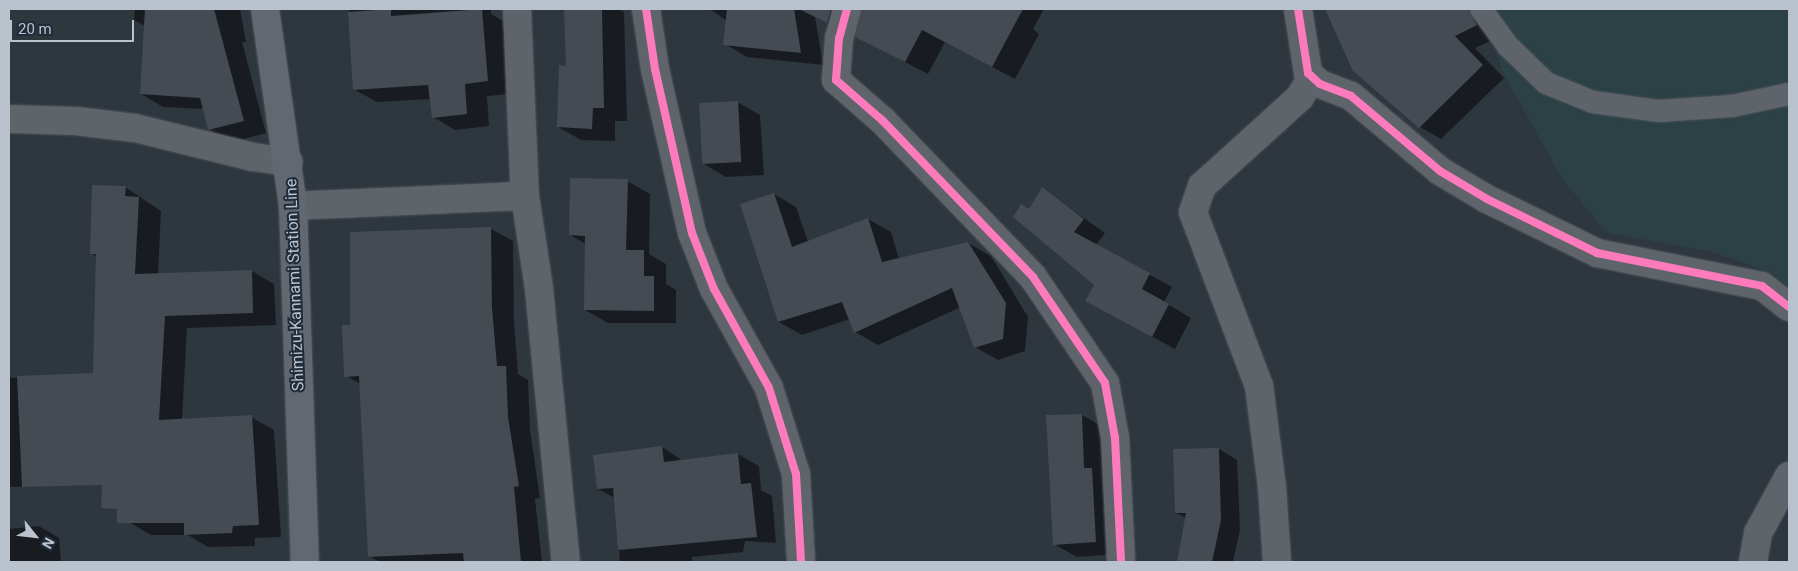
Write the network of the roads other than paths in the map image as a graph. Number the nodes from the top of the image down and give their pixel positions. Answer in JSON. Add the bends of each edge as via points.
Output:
{"nodes":[{"id":1,"x":266,"y":9,"type":"edge"},
{"id":2,"x":517,"y":9,"type":"edge"},
{"id":3,"x":646,"y":9,"type":"edge"},
{"id":4,"x":847,"y":9,"type":"edge"},
{"id":5,"x":1298,"y":9,"type":"edge"},
{"id":6,"x":1481,"y":9,"type":"edge"},
{"id":7,"x":1312,"y":77,"type":"junction"},
{"id":8,"x":1789,"y":94,"type":"edge"},
{"id":9,"x":9,"y":119,"type":"edge"},
{"id":10,"x":289,"y":162,"type":"junction"},
{"id":11,"x":525,"y":196,"type":"junction"},
{"id":12,"x":293,"y":206,"type":"junction"},
{"id":13,"x":1789,"y":307,"type":"edge"},
{"id":14,"x":1789,"y":476,"type":"edge"},
{"id":15,"x":305,"y":562,"type":"edge"},
{"id":16,"x":566,"y":562,"type":"edge"},
{"id":17,"x":801,"y":562,"type":"edge"},
{"id":18,"x":1122,"y":562,"type":"edge"},
{"id":19,"x":1277,"y":562,"type":"edge"},
{"id":20,"x":1753,"y":562,"type":"edge"}],
"edges":[{"from":1,"to":10,"type":"main road","name":"Shimizu-Kannami Station Line"},
{"from":2,"to":11,"type":"street"},
{"from":3,"to":17,"type":"street","via":[[655,70],[692,232],[714,289],[769,388],[796,474]]},
{"from":4,"to":18,"type":"street","via":[[839,38],[836,80],[883,121],[1033,276],[1105,383],[1115,438]]},
{"from":5,"to":7,"type":"street","via":[[1308,72]]},
{"from":6,"to":8,"type":"lane","via":[[1508,46],[1546,83],[1593,102],[1659,111],[1732,106]]},
{"from":7,"to":13,"type":"street","via":[[1320,84],[1351,96],[1440,171],[1487,199],[1597,253],[1762,286]]},
{"from":7,"to":19,"type":"street","via":[[1300,97],[1202,186],[1193,212],[1259,386],[1272,488]]},
{"from":9,"to":10,"type":"street","via":[[76,121],[135,128],[253,157]]},
{"from":10,"to":12,"type":"main road","name":"Shimizu-Kannami Station Line"},
{"from":11,"to":12,"type":"street"},
{"from":11,"to":16,"type":"street","via":[[539,289]]},
{"from":12,"to":15,"type":"main road","name":"Shimizu-Kannami Station Line"},
{"from":14,"to":20,"type":"street","via":[[1758,533]]}]}
